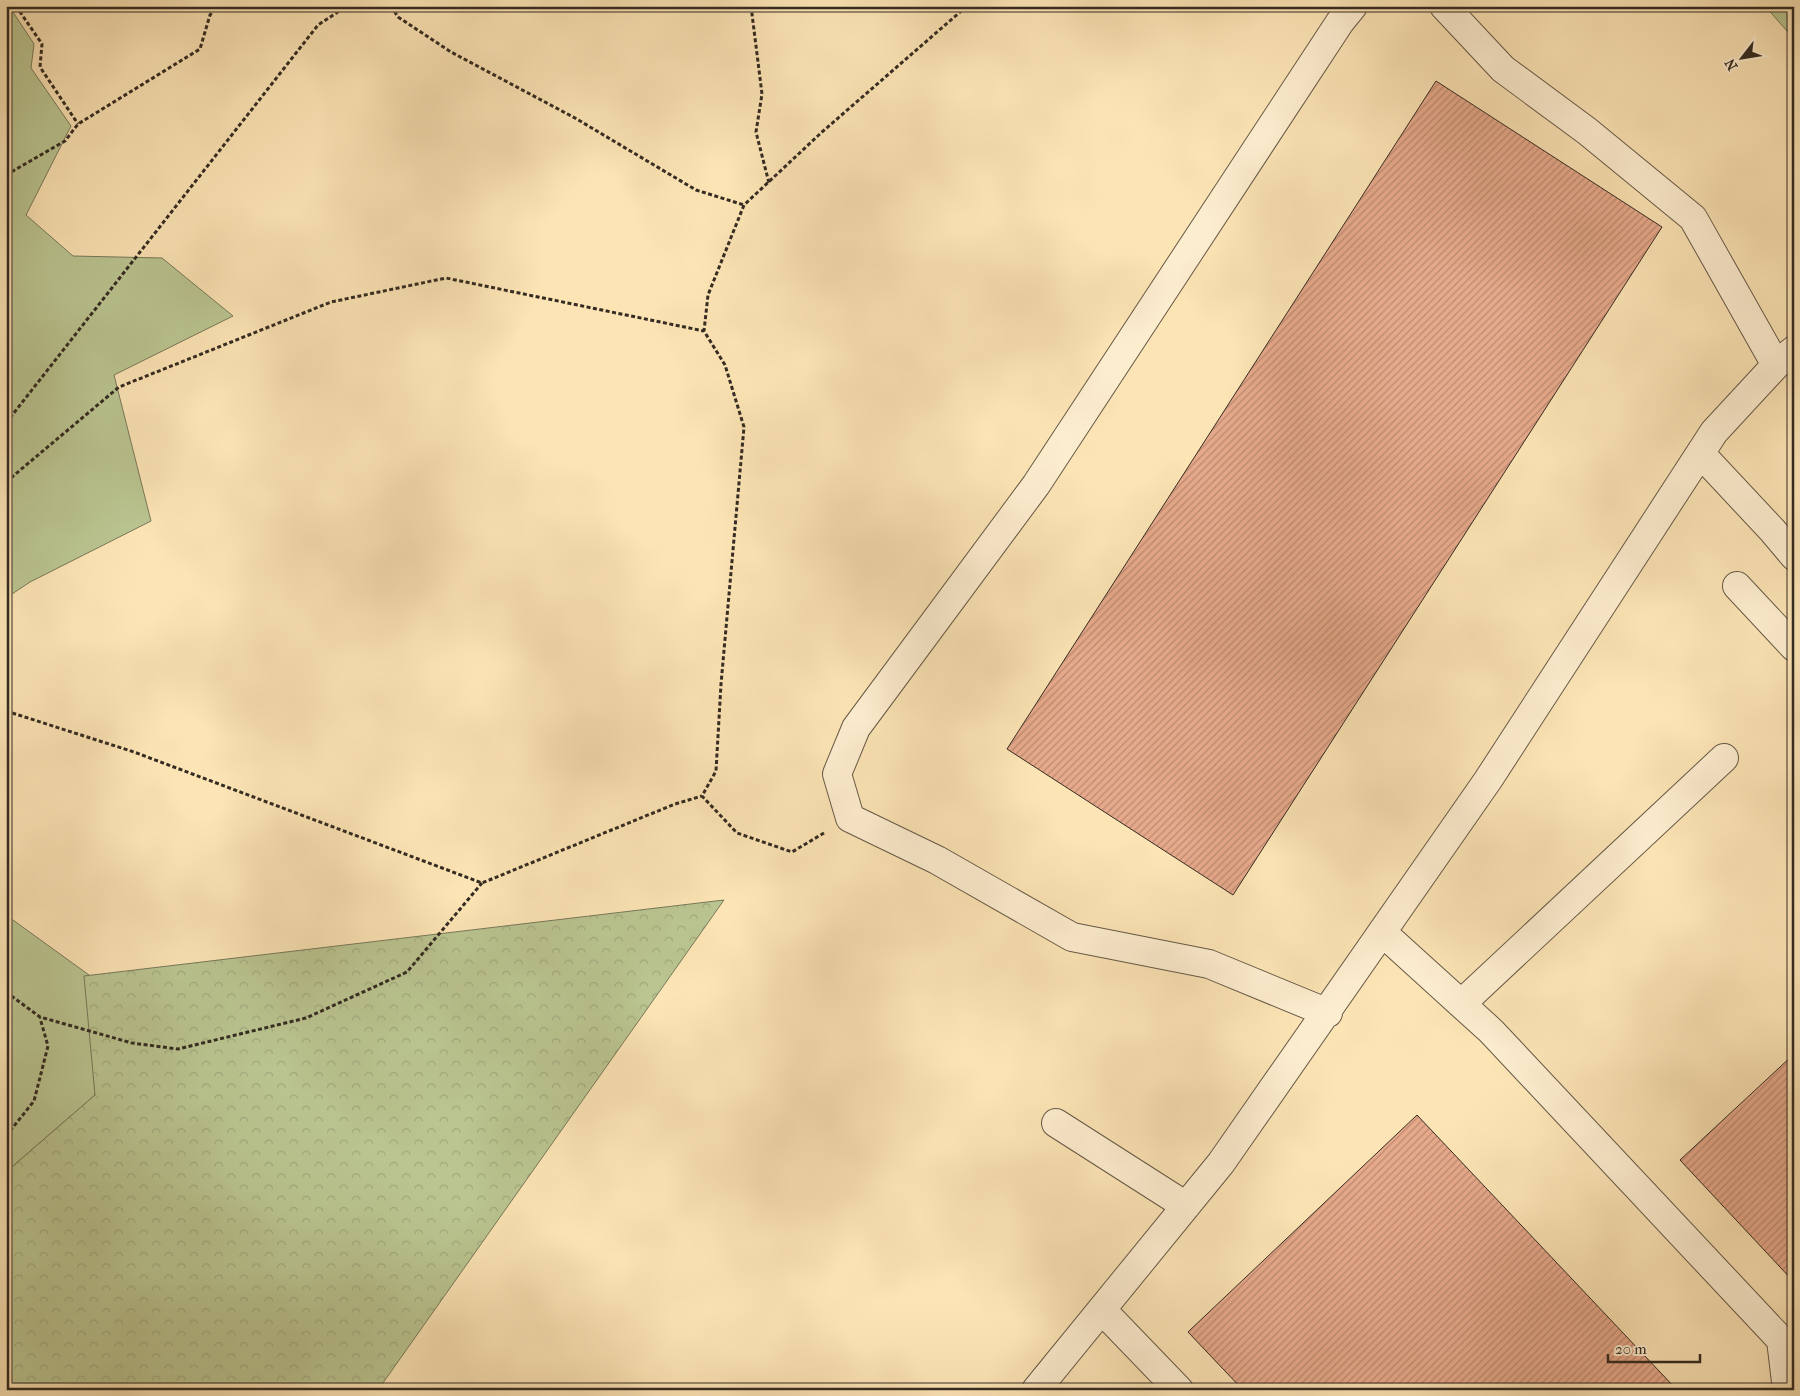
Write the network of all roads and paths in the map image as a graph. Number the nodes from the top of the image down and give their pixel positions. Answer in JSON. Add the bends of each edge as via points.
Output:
{"nodes":[{"id":1,"x":16,"y":6,"type":"edge"},
{"id":2,"x":217,"y":6,"type":"edge"},
{"id":3,"x":347,"y":6,"type":"edge"},
{"id":4,"x":391,"y":6,"type":"edge"},
{"id":5,"x":751,"y":6,"type":"edge"},
{"id":6,"x":967,"y":6,"type":"edge"},
{"id":7,"x":1353,"y":6,"type":"edge"},
{"id":8,"x":1444,"y":6,"type":"edge"},
{"id":9,"x":78,"y":124,"type":"junction"},
{"id":10,"x":6,"y":175,"type":"edge"},
{"id":11,"x":770,"y":183,"type":"junction"},
{"id":12,"x":744,"y":205,"type":"junction"},
{"id":13,"x":704,"y":331,"type":"junction"},
{"id":14,"x":1785,"y":357,"type":"edge"},
{"id":15,"x":6,"y":423,"type":"edge"},
{"id":16,"x":1701,"y":454,"type":"junction"},
{"id":17,"x":6,"y":482,"type":"edge"},
{"id":18,"x":1794,"y":556,"type":"edge"},
{"id":19,"x":1736,"y":586,"type":"dead end"},
{"id":20,"x":1794,"y":646,"type":"edge"},
{"id":21,"x":6,"y":711,"type":"edge"},
{"id":22,"x":1724,"y":758,"type":"dead end"},
{"id":23,"x":702,"y":796,"type":"junction"},
{"id":24,"x":850,"y":818,"type":"junction"},
{"id":25,"x":482,"y":883,"type":"junction"},
{"id":26,"x":1383,"y":932,"type":"junction"},
{"id":27,"x":6,"y":992,"type":"edge"},
{"id":28,"x":1461,"y":1004,"type":"junction"},
{"id":29,"x":1328,"y":1013,"type":"junction"},
{"id":30,"x":40,"y":1017,"type":"junction"},
{"id":31,"x":1056,"y":1123,"type":"dead end"},
{"id":32,"x":6,"y":1136,"type":"edge"},
{"id":33,"x":1186,"y":1206,"type":"junction"},
{"id":34,"x":1102,"y":1310,"type":"junction"},
{"id":35,"x":1038,"y":1387,"type":"edge"},
{"id":36,"x":1179,"y":1390,"type":"edge"},
{"id":37,"x":1787,"y":1390,"type":"edge"}],
"edges":[{"from":1,"to":9,"type":"path","via":[[42,44],[40,66]]},
{"from":2,"to":9,"type":"path","via":[[210,15],[200,48]]},
{"from":3,"to":15,"type":"path","via":[[318,26]]},
{"from":4,"to":12,"type":"path","via":[[398,17],[452,52],[575,118],[696,190]]},
{"from":5,"to":11,"type":"path","via":[[762,94],[756,132]]},
{"from":6,"to":11,"type":"path","via":[[822,132]]},
{"from":7,"to":24,"type":"street","via":[[1036,485],[856,728],[837,774]]},
{"from":8,"to":14,"type":"street","via":[[1503,69],[1587,131],[1693,218]]},
{"from":9,"to":10,"type":"path","via":[[65,141]]},
{"from":11,"to":12,"type":"path"},
{"from":12,"to":13,"type":"path","via":[[708,295]]},
{"from":13,"to":17,"type":"path","via":[[446,278],[331,302],[119,387]]},
{"from":13,"to":23,"type":"path","via":[[725,364],[744,427],[716,772]]},
{"from":14,"to":16,"type":"street","via":[[1714,432]]},
{"from":16,"to":18,"type":"street"},
{"from":16,"to":26,"type":"street","via":[[1488,780]]},
{"from":19,"to":20,"type":"street"},
{"from":21,"to":25,"type":"path","via":[[134,752]]},
{"from":22,"to":28,"type":"street"},
{"from":23,"to":24,"type":"path","via":[[737,833],[792,852]]},
{"from":23,"to":25,"type":"path"},
{"from":24,"to":29,"type":"street","via":[[937,860],[1072,936],[1209,964]]},
{"from":25,"to":30,"type":"path","via":[[407,972],[306,1018],[178,1049],[132,1043]]},
{"from":26,"to":28,"type":"street"},
{"from":26,"to":29,"type":"street"},
{"from":27,"to":30,"type":"path"},
{"from":28,"to":37,"type":"street","via":[[1781,1340]]},
{"from":29,"to":33,"type":"street","via":[[1221,1163]]},
{"from":30,"to":32,"type":"path","via":[[48,1046],[34,1101]]},
{"from":31,"to":33,"type":"street"},
{"from":33,"to":34,"type":"street"},
{"from":34,"to":35,"type":"street"},
{"from":34,"to":36,"type":"street"}]}
